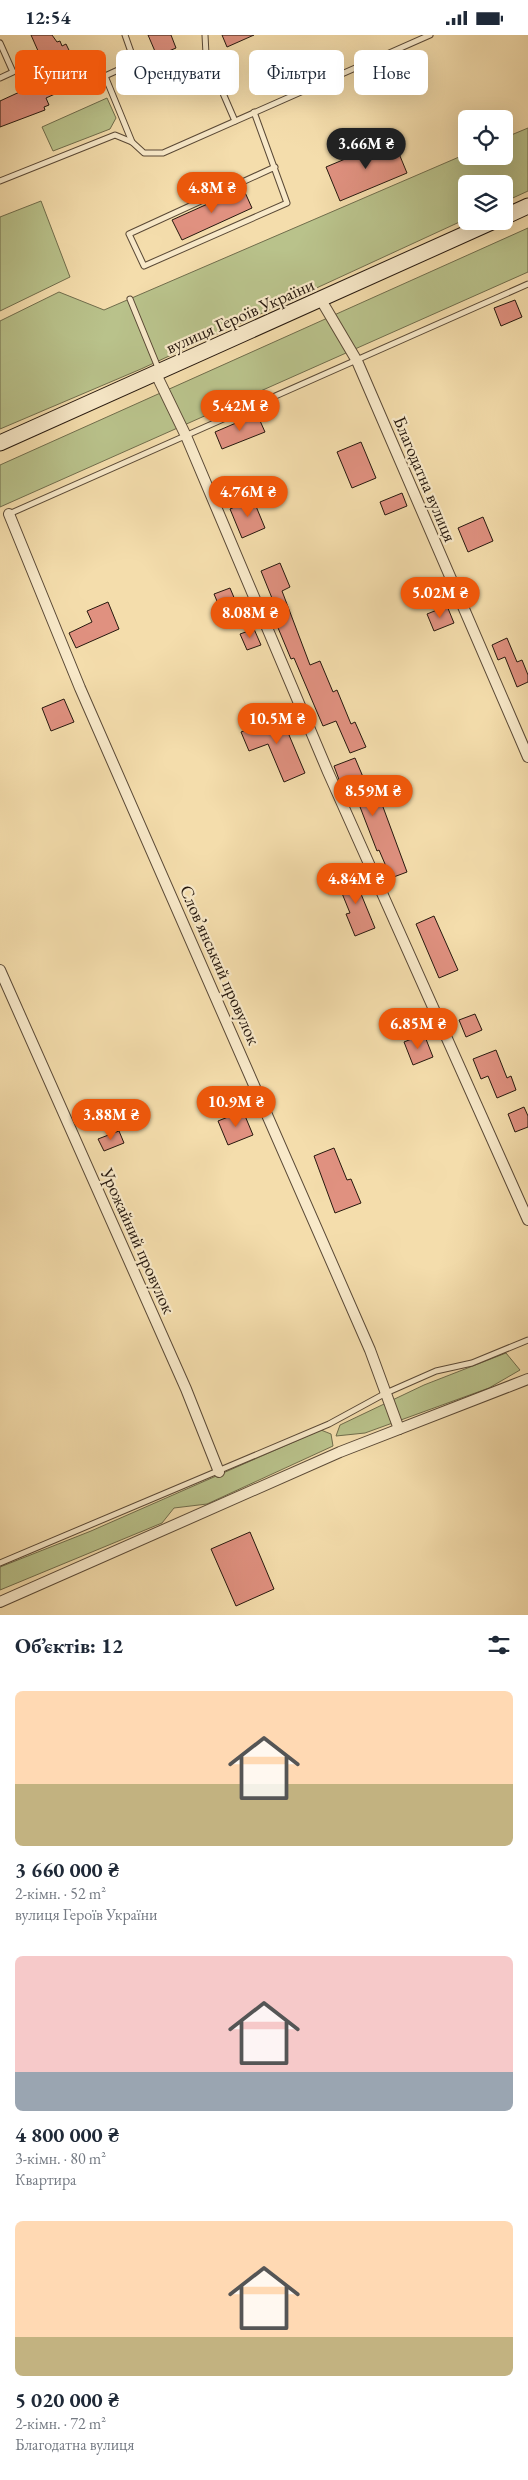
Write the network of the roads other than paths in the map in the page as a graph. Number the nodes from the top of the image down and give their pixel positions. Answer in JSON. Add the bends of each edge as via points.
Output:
{"nodes":[{"id":1,"x":125,"y":35,"type":"edge"},
{"id":2,"x":205,"y":35,"type":"edge"},
{"id":3,"x":430,"y":35,"type":"edge"},
{"id":4,"x":0,"y":43,"type":"edge"},
{"id":5,"x":0,"y":78,"type":"edge"},
{"id":6,"x":254,"y":112,"type":"junction"},
{"id":7,"x":235,"y":121,"type":"junction"},
{"id":8,"x":132,"y":142,"type":"junction"},
{"id":9,"x":275,"y":167,"type":"junction"},
{"id":10,"x":0,"y":181,"type":"edge"},
{"id":11,"x":528,"y":206,"type":"edge"},
{"id":12,"x":513,"y":213,"type":"edge"},
{"id":13,"x":474,"y":230,"type":"edge"},
{"id":14,"x":528,"y":284,"type":"edge"},
{"id":15,"x":130,"y":299,"type":"dead end"},
{"id":16,"x":321,"y":299,"type":"junction"},
{"id":17,"x":357,"y":361,"type":"junction"},
{"id":18,"x":158,"y":373,"type":"junction"},
{"id":19,"x":186,"y":436,"type":"junction"},
{"id":20,"x":0,"y":443,"type":"edge"},
{"id":21,"x":9,"y":514,"type":"joint"},
{"id":22,"x":528,"y":757,"type":"edge"},
{"id":23,"x":0,"y":970,"type":"edge"},
{"id":24,"x":528,"y":1220,"type":"edge"},
{"id":25,"x":528,"y":1340,"type":"edge"},
{"id":26,"x":528,"y":1379,"type":"edge"},
{"id":27,"x":386,"y":1393,"type":"junction"},
{"id":28,"x":399,"y":1429,"type":"junction"},
{"id":29,"x":219,"y":1472,"type":"junction"},
{"id":30,"x":0,"y":1563,"type":"edge"},
{"id":31,"x":0,"y":1602,"type":"edge"}],
"edges":[{"from":1,"to":8,"type":"lane","via":[[131,52],[128,65],[105,76]]},
{"from":2,"to":7,"type":"lane","via":[[206,55]]},
{"from":3,"to":6,"type":"lane"},
{"from":4,"to":5,"type":"lane","via":[[13,72]]},
{"from":6,"to":7,"type":"lane"},
{"from":6,"to":9,"type":"lane"},
{"from":7,"to":8,"type":"lane","via":[[163,153],[144,153]]},
{"from":8,"to":10,"type":"lane","via":[[115,135]]},
{"from":9,"to":9,"type":"lane","via":[[287,203],[144,266],[129,234]]},
{"from":11,"to":12,"type":"main road"},
{"from":13,"to":16,"type":"main road","name":"вулиця Героїв України"},
{"from":14,"to":17,"type":"lane"},
{"from":15,"to":18,"type":"lane"},
{"from":16,"to":17,"type":"street","name":"Благодатна вулиця"},
{"from":16,"to":18,"type":"main road","name":"вулиця Героїв України"},
{"from":17,"to":19,"type":"lane"},
{"from":17,"to":22,"type":"street","name":"Благодатна вулиця"},
{"from":18,"to":19,"type":"street"},
{"from":18,"to":20,"type":"main road","name":"вулиця Героїв України"},
{"from":19,"to":21,"type":"lane"},
{"from":19,"to":24,"type":"street","via":[[328,771]]},
{"from":21,"to":27,"type":"street","name":"Словʼянський провулок","via":[[80,688]]},
{"from":23,"to":29,"type":"street","name":"Урожайний провулок","via":[[186,1389]]},
{"from":25,"to":27,"type":"lane","via":[[472,1363],[436,1371]]},
{"from":26,"to":28,"type":"street"},
{"from":27,"to":28,"type":"street","name":"Словʼянський провулок"},
{"from":27,"to":29,"type":"lane","via":[[329,1424]]},
{"from":28,"to":31,"type":"street"},
{"from":29,"to":30,"type":"lane"}]}
